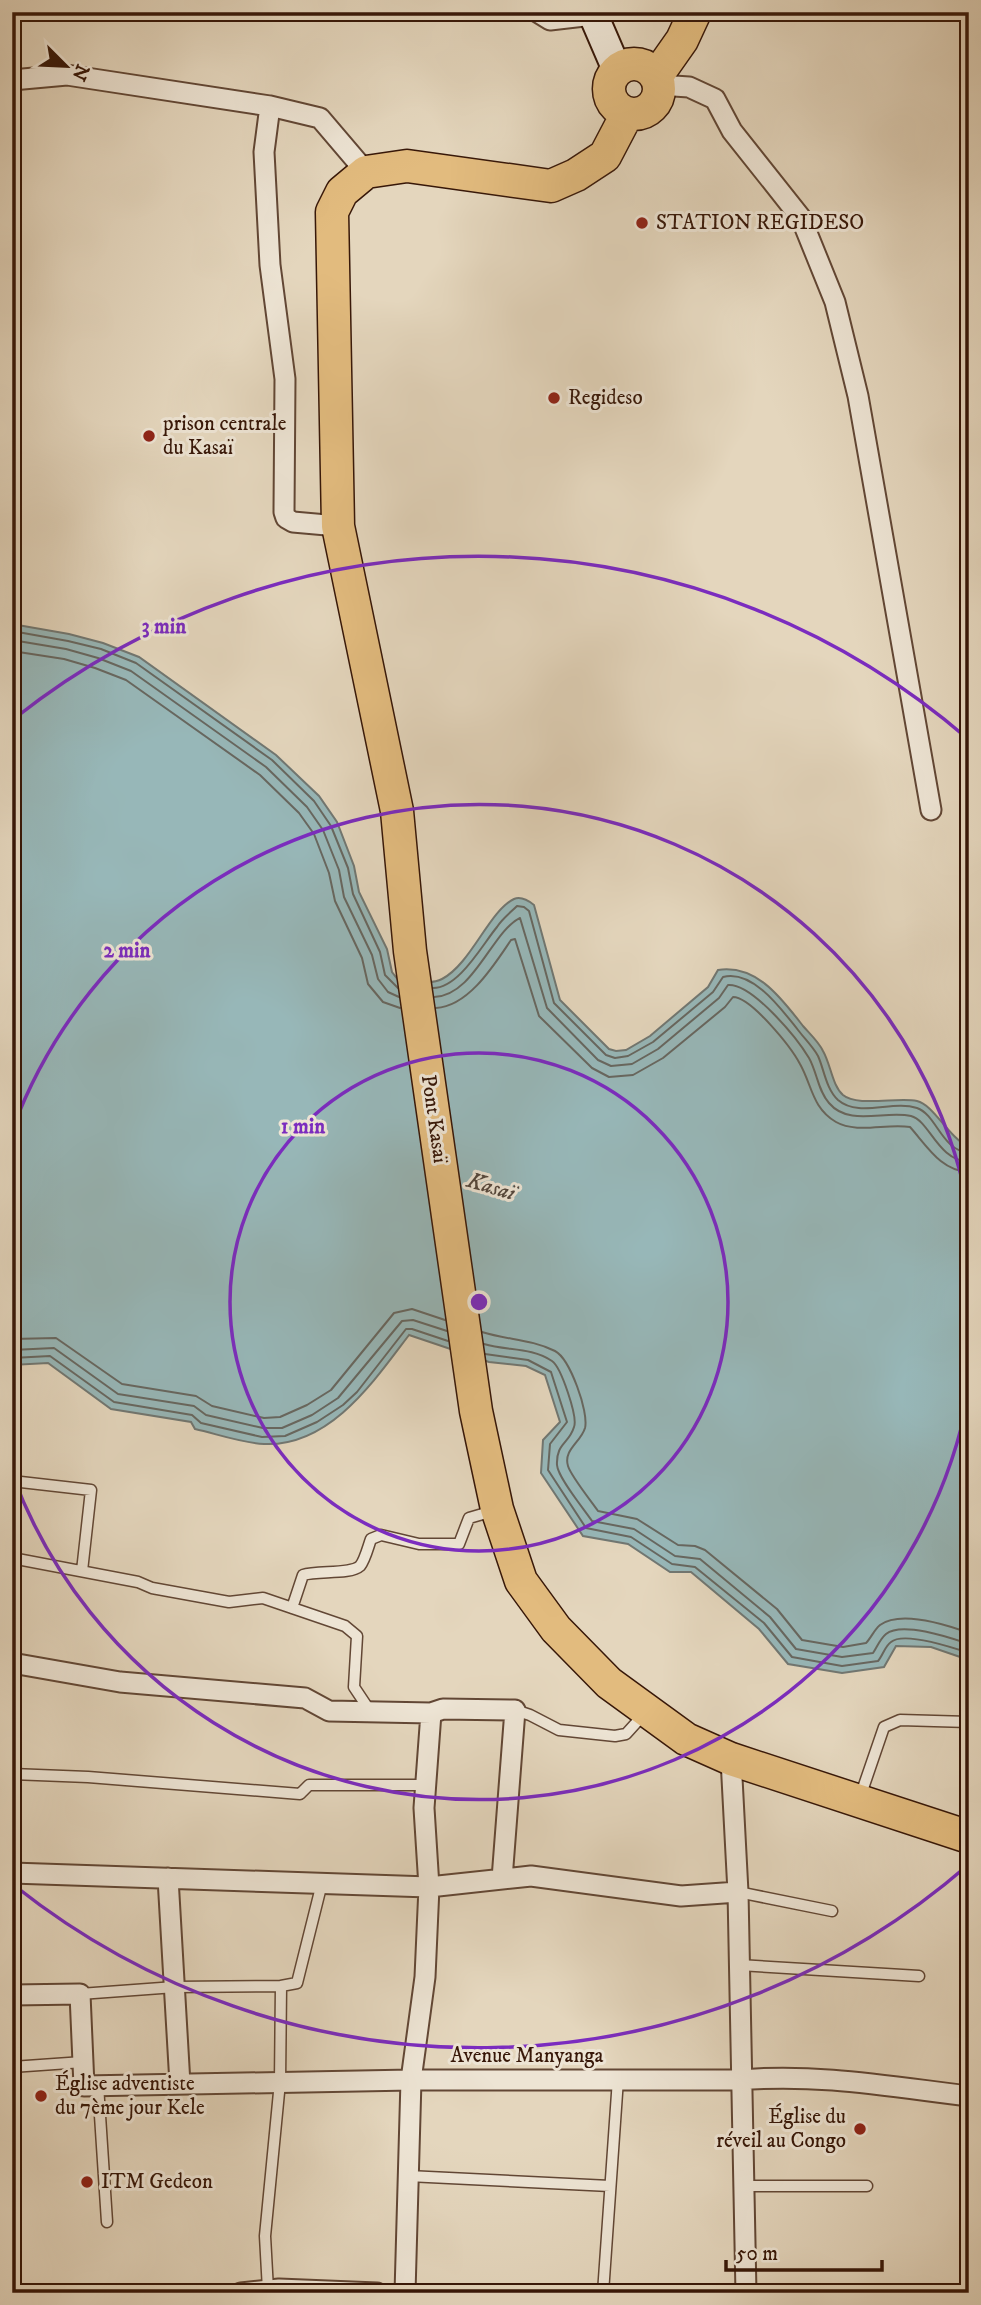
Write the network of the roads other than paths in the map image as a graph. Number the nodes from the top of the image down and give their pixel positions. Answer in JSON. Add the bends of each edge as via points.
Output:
{"nodes":[{"id":1,"x":537,"y":12,"type":"edge"},
{"id":2,"x":695,"y":12,"type":"edge"},
{"id":3,"x":592,"y":13,"type":"edge"},
{"id":4,"x":617,"y":71,"type":"junction"},
{"id":5,"x":12,"y":80,"type":"edge"},
{"id":6,"x":657,"y":81,"type":"junction"},
{"id":7,"x":270,"y":106,"type":"junction"},
{"id":8,"x":627,"y":114,"type":"junction"},
{"id":9,"x":366,"y":172,"type":"junction"},
{"id":10,"x":338,"y":526,"type":"junction"},
{"id":11,"x":930,"y":810,"type":"dead end"},
{"id":12,"x":12,"y":1481,"type":"edge"},
{"id":13,"x":497,"y":1509,"type":"junction"},
{"id":14,"x":12,"y":1558,"type":"edge"},
{"id":15,"x":82,"y":1572,"type":"junction"},
{"id":16,"x":292,"y":1608,"type":"junction"},
{"id":17,"x":12,"y":1663,"type":"edge"},
{"id":18,"x":514,"y":1710,"type":"junction"},
{"id":19,"x":648,"y":1710,"type":"junction"},
{"id":20,"x":370,"y":1712,"type":"junction"},
{"id":21,"x":431,"y":1713,"type":"junction"},
{"id":22,"x":969,"y":1722,"type":"edge"},
{"id":23,"x":731,"y":1759,"type":"junction"},
{"id":24,"x":12,"y":1774,"type":"edge"},
{"id":25,"x":425,"y":1785,"type":"junction"},
{"id":26,"x":859,"y":1801,"type":"junction"},
{"id":27,"x":969,"y":1837,"type":"edge"},
{"id":28,"x":12,"y":1873,"type":"edge"},
{"id":29,"x":168,"y":1878,"type":"junction"},
{"id":30,"x":502,"y":1879,"type":"junction"},
{"id":31,"x":322,"y":1882,"type":"junction"},
{"id":32,"x":429,"y":1887,"type":"junction"},
{"id":33,"x":738,"y":1892,"type":"junction"},
{"id":34,"x":832,"y":1911,"type":"dead end"},
{"id":35,"x":739,"y":1965,"type":"junction"},
{"id":36,"x":919,"y":1976,"type":"dead end"},
{"id":37,"x":281,"y":1986,"type":"junction"},
{"id":38,"x":174,"y":1987,"type":"junction"},
{"id":39,"x":80,"y":1994,"type":"junction"},
{"id":40,"x":12,"y":1995,"type":"edge"},
{"id":41,"x":83,"y":2062,"type":"junction"},
{"id":42,"x":12,"y":2067,"type":"edge"},
{"id":43,"x":618,"y":2078,"type":"junction"},
{"id":44,"x":411,"y":2080,"type":"junction"},
{"id":45,"x":740,"y":2080,"type":"junction"},
{"id":46,"x":280,"y":2082,"type":"junction"},
{"id":47,"x":180,"y":2084,"type":"junction"},
{"id":48,"x":91,"y":2085,"type":"junction"},
{"id":49,"x":969,"y":2096,"type":"edge"},
{"id":50,"x":408,"y":2176,"type":"junction"},
{"id":51,"x":610,"y":2186,"type":"junction"},
{"id":52,"x":743,"y":2186,"type":"junction"},
{"id":53,"x":867,"y":2186,"type":"dead end"},
{"id":54,"x":107,"y":2222,"type":"dead end"},
{"id":55,"x":268,"y":2290,"type":"junction"},
{"id":56,"x":241,"y":2293,"type":"edge"},
{"id":57,"x":377,"y":2293,"type":"edge"},
{"id":58,"x":405,"y":2293,"type":"edge"},
{"id":59,"x":603,"y":2293,"type":"edge"},
{"id":60,"x":746,"y":2293,"type":"edge"}],
"edges":[{"from":1,"to":3,"type":"street","via":[[550,20]]},
{"from":2,"to":6,"type":"main road"},
{"from":3,"to":4,"type":"main road"},
{"from":4,"to":6,"type":"main road","via":[[639,64]]},
{"from":4,"to":8,"type":"main road","via":[[609,93]]},
{"from":5,"to":7,"type":"street","via":[[67,75]]},
{"from":6,"to":8,"type":"main road","via":[[655,103],[641,113]]},
{"from":6,"to":11,"type":"street","via":[[689,87],[715,99],[732,131],[800,218],[835,302],[858,396]]},
{"from":7,"to":9,"type":"street","via":[[320,118]]},
{"from":7,"to":10,"type":"street","via":[[264,152],[270,265],[285,379],[285,512],[293,522]]},
{"from":8,"to":9,"type":"main road","via":[[605,156],[551,186],[407,166]]},
{"from":9,"to":10,"type":"main road","name":"Pont Kasaï","via":[[342,192],[332,212]]},
{"from":10,"to":13,"type":"main road","name":"Pont Kasaï","via":[[397,811],[410,951],[476,1411]]},
{"from":12,"to":15,"type":"lane","via":[[91,1490]]},
{"from":13,"to":16,"type":"lane","via":[[469,1518],[459,1544],[419,1544],[380,1535],[371,1539],[361,1565],[352,1570],[303,1575]]},
{"from":13,"to":19,"type":"main road","name":"Pont Kasaï","via":[[521,1581],[556,1629],[609,1683]]},
{"from":14,"to":15,"type":"lane"},
{"from":15,"to":16,"type":"lane","via":[[229,1602],[263,1598]]},
{"from":16,"to":20,"type":"lane","via":[[345,1626],[357,1636],[354,1687]]},
{"from":17,"to":20,"type":"street","via":[[120,1682],[305,1698],[329,1711]]},
{"from":18,"to":19,"type":"lane","via":[[559,1730],[615,1736],[626,1734]]},
{"from":18,"to":21,"type":"street","via":[[443,1709]]},
{"from":18,"to":30,"type":"street"},
{"from":19,"to":23,"type":"main road","name":"Pont Kasaï","via":[[686,1740]]},
{"from":20,"to":21,"type":"street"},
{"from":21,"to":25,"type":"street"},
{"from":22,"to":26,"type":"lane","via":[[900,1720],[884,1727]]},
{"from":23,"to":26,"type":"main road","name":"Pont Kasaï"},
{"from":23,"to":33,"type":"street"},
{"from":24,"to":25,"type":"lane","via":[[300,1794],[309,1785]]},
{"from":25,"to":32,"type":"street"},
{"from":26,"to":27,"type":"main road","name":"Pont Kasaï"},
{"from":28,"to":29,"type":"street"},
{"from":29,"to":31,"type":"street"},
{"from":29,"to":38,"type":"street"},
{"from":30,"to":32,"type":"street"},
{"from":30,"to":33,"type":"street","via":[[531,1876],[681,1896]]},
{"from":31,"to":32,"type":"street"},
{"from":31,"to":37,"type":"lane","via":[[297,1983]]},
{"from":32,"to":44,"type":"street","via":[[425,1977]]},
{"from":33,"to":34,"type":"lane"},
{"from":33,"to":35,"type":"street"},
{"from":35,"to":36,"type":"lane"},
{"from":35,"to":45,"type":"street"},
{"from":37,"to":38,"type":"lane"},
{"from":37,"to":46,"type":"lane"},
{"from":38,"to":39,"type":"lane"},
{"from":38,"to":47,"type":"street"},
{"from":39,"to":40,"type":"street"},
{"from":39,"to":41,"type":"street"},
{"from":41,"to":42,"type":"lane"},
{"from":41,"to":48,"type":"street"},
{"from":43,"to":44,"type":"street","name":"Avenue Manyanga"},
{"from":43,"to":45,"type":"street","name":"Avenue Manyanga"},
{"from":43,"to":51,"type":"lane"},
{"from":44,"to":46,"type":"street","name":"Avenue Manyanga"},
{"from":44,"to":50,"type":"street"},
{"from":45,"to":49,"type":"street","name":"Avenue Manyanga","via":[[824,2079]]},
{"from":45,"to":52,"type":"street"},
{"from":46,"to":47,"type":"street","name":"Avenue Manyanga"},
{"from":46,"to":55,"type":"lane","via":[[265,2236]]},
{"from":47,"to":48,"type":"street","name":"Avenue Manyanga"},
{"from":48,"to":54,"type":"lane"},
{"from":50,"to":51,"type":"lane"},
{"from":50,"to":58,"type":"street"},
{"from":51,"to":59,"type":"lane"},
{"from":52,"to":53,"type":"lane"},
{"from":52,"to":60,"type":"street"},
{"from":55,"to":56,"type":"street"},
{"from":55,"to":57,"type":"street"}]}
